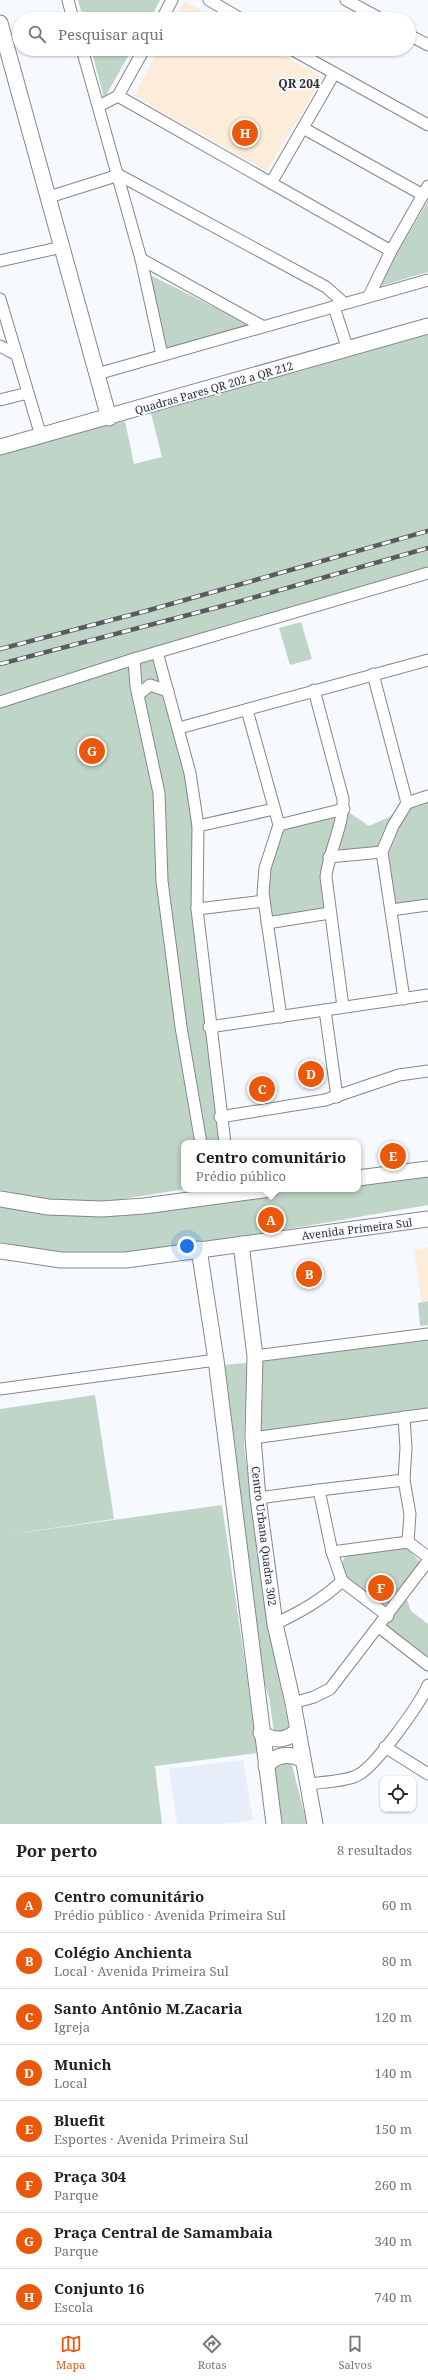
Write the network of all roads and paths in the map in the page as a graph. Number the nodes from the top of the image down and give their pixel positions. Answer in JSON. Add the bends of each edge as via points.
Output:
{"nodes":[{"id":1,"x":68,"y":0,"type":"edge"},
{"id":2,"x":172,"y":0,"type":"edge"},
{"id":3,"x":209,"y":0,"type":"edge"},
{"id":4,"x":346,"y":0,"type":"edge"},
{"id":5,"x":71,"y":12,"type":"edge"},
{"id":6,"x":166,"y":12,"type":"edge"},
{"id":7,"x":229,"y":12,"type":"edge"},
{"id":8,"x":368,"y":12,"type":"edge"},
{"id":9,"x":0,"y":23,"type":"edge"},
{"id":10,"x":416,"y":39,"type":"edge"},
{"id":11,"x":428,"y":45,"type":"edge"},
{"id":12,"x":4,"y":52,"type":"edge"},
{"id":13,"x":84,"y":56,"type":"edge"},
{"id":14,"x":140,"y":56,"type":"edge"},
{"id":15,"x":303,"y":56,"type":"edge"},
{"id":16,"x":334,"y":74,"type":"junction"},
{"id":17,"x":118,"y":96,"type":"junction"},
{"id":18,"x":99,"y":106,"type":"junction"},
{"id":19,"x":428,"y":125,"type":"edge"},
{"id":20,"x":303,"y":128,"type":"junction"},
{"id":21,"x":119,"y":176,"type":"junction"},
{"id":22,"x":271,"y":183,"type":"junction"},
{"id":23,"x":426,"y":191,"type":"edge"},
{"id":24,"x":49,"y":197,"type":"junction"},
{"id":25,"x":62,"y":246,"type":"junction"},
{"id":26,"x":391,"y":251,"type":"junction"},
{"id":27,"x":141,"y":259,"type":"junction"},
{"id":28,"x":0,"y":261,"type":"edge"},
{"id":29,"x":428,"y":280,"type":"edge"},
{"id":30,"x":369,"y":296,"type":"junction"},
{"id":31,"x":0,"y":299,"type":"edge"},
{"id":32,"x":339,"y":305,"type":"junction"},
{"id":33,"x":262,"y":326,"type":"junction"},
{"id":34,"x":428,"y":326,"type":"edge"},
{"id":35,"x":0,"y":346,"type":"edge"},
{"id":36,"x":348,"y":350,"type":"junction"},
{"id":37,"x":17,"y":355,"type":"junction"},
{"id":38,"x":162,"y":355,"type":"junction"},
{"id":39,"x":97,"y":374,"type":"junction"},
{"id":40,"x":28,"y":393,"type":"junction"},
{"id":41,"x":0,"y":400,"type":"edge"},
{"id":42,"x":109,"y":418,"type":"junction"},
{"id":43,"x":41,"y":436,"type":"junction"},
{"id":44,"x":0,"y":447,"type":"edge"},
{"id":45,"x":428,"y":573,"type":"edge"},
{"id":46,"x":157,"y":652,"type":"junction"},
{"id":47,"x":134,"y":658,"type":"junction"},
{"id":48,"x":428,"y":660,"type":"edge"},
{"id":49,"x":373,"y":674,"type":"junction"},
{"id":50,"x":314,"y":690,"type":"junction"},
{"id":51,"x":168,"y":691,"type":"junction"},
{"id":52,"x":138,"y":695,"type":"junction"},
{"id":53,"x":0,"y":702,"type":"edge"},
{"id":54,"x":247,"y":710,"type":"junction"},
{"id":55,"x":179,"y":728,"type":"junction"},
{"id":56,"x":428,"y":796,"type":"edge"},
{"id":57,"x":407,"y":803,"type":"junction"},
{"id":58,"x":274,"y":809,"type":"junction"},
{"id":59,"x":344,"y":809,"type":"junction"},
{"id":60,"x":279,"y":825,"type":"junction"},
{"id":61,"x":198,"y":826,"type":"junction"},
{"id":62,"x":382,"y":852,"type":"junction"},
{"id":63,"x":329,"y":857,"type":"junction"},
{"id":64,"x":264,"y":901,"type":"junction"},
{"id":65,"x":428,"y":905,"type":"edge"},
{"id":66,"x":197,"y":909,"type":"junction"},
{"id":67,"x":391,"y":910,"type":"junction"},
{"id":68,"x":330,"y":913,"type":"junction"},
{"id":69,"x":267,"y":923,"type":"junction"},
{"id":70,"x":428,"y":995,"type":"edge"},
{"id":71,"x":404,"y":999,"type":"junction"},
{"id":72,"x":343,"y":1007,"type":"junction"},
{"id":73,"x":325,"y":1010,"type":"junction"},
{"id":74,"x":281,"y":1017,"type":"junction"},
{"id":75,"x":209,"y":1027,"type":"junction"},
{"id":76,"x":428,"y":1071,"type":"edge"},
{"id":77,"x":337,"y":1097,"type":"junction"},
{"id":78,"x":220,"y":1117,"type":"junction"},
{"id":79,"x":200,"y":1140,"type":"edge"},
{"id":80,"x":224,"y":1140,"type":"edge"},
{"id":81,"x":428,"y":1169,"type":"edge"},
{"id":82,"x":361,"y":1178,"type":"edge"},
{"id":83,"x":233,"y":1192,"type":"edge"},
{"id":84,"x":207,"y":1193,"type":"edge"},
{"id":85,"x":0,"y":1199,"type":"edge"},
{"id":86,"x":428,"y":1219,"type":"edge"},
{"id":87,"x":241,"y":1244,"type":"junction"},
{"id":88,"x":199,"y":1250,"type":"junction"},
{"id":89,"x":0,"y":1251,"type":"edge"},
{"id":90,"x":428,"y":1334,"type":"edge"},
{"id":91,"x":255,"y":1356,"type":"junction"},
{"id":92,"x":216,"y":1360,"type":"junction"},
{"id":93,"x":0,"y":1389,"type":"edge"},
{"id":94,"x":428,"y":1414,"type":"edge"},
{"id":95,"x":404,"y":1417,"type":"junction"},
{"id":96,"x":253,"y":1438,"type":"junction"},
{"id":97,"x":404,"y":1480,"type":"junction"},
{"id":98,"x":319,"y":1490,"type":"junction"},
{"id":99,"x":258,"y":1498,"type":"junction"},
{"id":100,"x":408,"y":1542,"type":"junction"},
{"id":101,"x":332,"y":1552,"type":"junction"},
{"id":102,"x":428,"y":1557,"type":"edge"},
{"id":103,"x":428,"y":1562,"type":"edge"},
{"id":104,"x":342,"y":1581,"type":"junction"},
{"id":105,"x":388,"y":1616,"type":"junction"},
{"id":106,"x":275,"y":1624,"type":"junction"},
{"id":107,"x":379,"y":1627,"type":"junction"},
{"id":108,"x":428,"y":1665,"type":"edge"},
{"id":109,"x":428,"y":1685,"type":"edge"},
{"id":110,"x":293,"y":1703,"type":"junction"},
{"id":111,"x":298,"y":1730,"type":"junction"},
{"id":112,"x":262,"y":1733,"type":"junction"},
{"id":113,"x":385,"y":1747,"type":"junction"},
{"id":114,"x":302,"y":1759,"type":"junction"},
{"id":115,"x":266,"y":1766,"type":"junction"},
{"id":116,"x":428,"y":1774,"type":"edge"},
{"id":117,"x":307,"y":1784,"type":"junction"},
{"id":118,"x":274,"y":1824,"type":"edge"},
{"id":119,"x":315,"y":1824,"type":"edge"}],
"edges":[{"from":1,"to":5,"type":"street"},
{"from":2,"to":6,"type":"street"},
{"from":3,"to":7,"type":"street"},
{"from":4,"to":8,"type":"street"},
{"from":9,"to":12,"type":"street"},
{"from":10,"to":11,"type":"street"},
{"from":12,"to":24,"type":"street"},
{"from":13,"to":18,"type":"street"},
{"from":14,"to":17,"type":"street"},
{"from":15,"to":16,"type":"street"},
{"from":16,"to":19,"type":"street"},
{"from":16,"to":20,"type":"street"},
{"from":17,"to":18,"type":"street"},
{"from":17,"to":22,"type":"street"},
{"from":18,"to":21,"type":"street"},
{"from":20,"to":22,"type":"street"},
{"from":20,"to":23,"type":"street"},
{"from":21,"to":24,"type":"street"},
{"from":21,"to":27,"type":"street"},
{"from":21,"to":32,"type":"street","via":[[326,287]]},
{"from":22,"to":26,"type":"street"},
{"from":23,"to":26,"type":"street"},
{"from":24,"to":25,"type":"street"},
{"from":25,"to":28,"type":"street"},
{"from":25,"to":39,"type":"street"},
{"from":26,"to":30,"type":"street"},
{"from":27,"to":33,"type":"street"},
{"from":27,"to":38,"type":"street"},
{"from":29,"to":30,"type":"street"},
{"from":30,"to":32,"type":"street"},
{"from":31,"to":37,"type":"street"},
{"from":32,"to":33,"type":"street"},
{"from":32,"to":36,"type":"street"},
{"from":33,"to":38,"type":"street"},
{"from":34,"to":36,"type":"street","name":"Quadras Pares QR 202 a QR 212"},
{"from":35,"to":37,"type":"street"},
{"from":36,"to":42,"type":"street","name":"Quadras Pares QR 202 a QR 212"},
{"from":37,"to":40,"type":"street"},
{"from":38,"to":39,"type":"street"},
{"from":39,"to":42,"type":"street"},
{"from":40,"to":41,"type":"street"},
{"from":40,"to":43,"type":"street"},
{"from":42,"to":43,"type":"street","name":"Quadras Pares QR 202 a QR 212"},
{"from":43,"to":44,"type":"street","name":"Quadras Pares QR 202 a QR 212"},
{"from":45,"to":46,"type":"street"},
{"from":46,"to":47,"type":"street"},
{"from":46,"to":51,"type":"street"},
{"from":47,"to":52,"type":"street"},
{"from":47,"to":53,"type":"street"},
{"from":48,"to":49,"type":"street"},
{"from":49,"to":50,"type":"street"},
{"from":49,"to":57,"type":"street"},
{"from":50,"to":54,"type":"street"},
{"from":50,"to":59,"type":"street","via":[[342,789]]},
{"from":51,"to":52,"type":"street","via":[[150,685]]},
{"from":51,"to":55,"type":"street"},
{"from":52,"to":79,"type":"street","via":[[156,769],[162,881],[181,1027]]},
{"from":54,"to":55,"type":"street"},
{"from":54,"to":58,"type":"street"},
{"from":55,"to":61,"type":"street","via":[[190,773]]},
{"from":56,"to":57,"type":"street"},
{"from":57,"to":62,"type":"street","via":[[393,826]]},
{"from":58,"to":60,"type":"street"},
{"from":58,"to":61,"type":"street"},
{"from":59,"to":60,"type":"street"},
{"from":59,"to":63,"type":"street"},
{"from":60,"to":64,"type":"street","via":[[265,868]]},
{"from":61,"to":66,"type":"street"},
{"from":62,"to":63,"type":"street"},
{"from":62,"to":67,"type":"street"},
{"from":63,"to":68,"type":"street","via":[[326,877]]},
{"from":64,"to":66,"type":"street"},
{"from":64,"to":69,"type":"street"},
{"from":65,"to":67,"type":"street"},
{"from":66,"to":75,"type":"street"},
{"from":67,"to":71,"type":"street"},
{"from":68,"to":69,"type":"street"},
{"from":68,"to":72,"type":"street"},
{"from":69,"to":74,"type":"street"},
{"from":70,"to":71,"type":"street"},
{"from":71,"to":72,"type":"street"},
{"from":72,"to":73,"type":"street"},
{"from":73,"to":74,"type":"street"},
{"from":73,"to":77,"type":"street"},
{"from":74,"to":75,"type":"street"},
{"from":75,"to":78,"type":"street"},
{"from":76,"to":77,"type":"street","via":[[399,1075]]},
{"from":77,"to":78,"type":"street","via":[[267,1111]]},
{"from":78,"to":80,"type":"street"},
{"from":81,"to":82,"type":"street"},
{"from":83,"to":84,"type":"street"},
{"from":84,"to":85,"type":"street","via":[[144,1206],[83,1209],[48,1207]]},
{"from":86,"to":87,"type":"street","name":"Avenida Primeira Sul"},
{"from":87,"to":88,"type":"street","name":"Avenida Primeira Sul"},
{"from":87,"to":91,"type":"street","name":"Centro Urbana Quadra 302"},
{"from":88,"to":89,"type":"street","name":"Avenida Primeira Sul","via":[[100,1261],[61,1260]]},
{"from":88,"to":92,"type":"street"},
{"from":90,"to":91,"type":"street"},
{"from":91,"to":96,"type":"street","name":"Centro Urbana Quadra 302"},
{"from":92,"to":93,"type":"street"},
{"from":92,"to":112,"type":"street"},
{"from":94,"to":95,"type":"street"},
{"from":95,"to":96,"type":"street"},
{"from":95,"to":97,"type":"street"},
{"from":96,"to":99,"type":"street","name":"Centro Urbana Quadra 302"},
{"from":97,"to":98,"type":"street"},
{"from":97,"to":100,"type":"street","via":[[410,1514]]},
{"from":98,"to":99,"type":"street"},
{"from":98,"to":101,"type":"street"},
{"from":99,"to":106,"type":"street","name":"Centro Urbana Quadra 302"},
{"from":100,"to":101,"type":"street"},
{"from":100,"to":102,"type":"street"},
{"from":101,"to":104,"type":"street"},
{"from":103,"to":105,"type":"street"},
{"from":104,"to":105,"type":"street"},
{"from":104,"to":106,"type":"street","via":[[306,1610]]},
{"from":105,"to":107,"type":"street"},
{"from":106,"to":110,"type":"street","name":"Centro Urbana Quadra 302"},
{"from":107,"to":108,"type":"street"},
{"from":107,"to":110,"type":"street","via":[[330,1689]]},
{"from":109,"to":113,"type":"street"},
{"from":110,"to":111,"type":"street","name":"Centro Urbana Quadra 302"},
{"from":111,"to":112,"type":"street","via":[[283,1739],[272,1739]]},
{"from":111,"to":114,"type":"street","name":"Centro Urbana Quadra 302"},
{"from":112,"to":115,"type":"street"},
{"from":113,"to":116,"type":"street"},
{"from":113,"to":117,"type":"street","via":[[372,1765],[355,1777]]},
{"from":114,"to":115,"type":"street","via":[[292,1755],[280,1756]]},
{"from":114,"to":117,"type":"street","name":"Centro Urbana Quadra 302"},
{"from":115,"to":118,"type":"street"},
{"from":117,"to":119,"type":"street","name":"Centro Urbana Quadra 302"}]}
